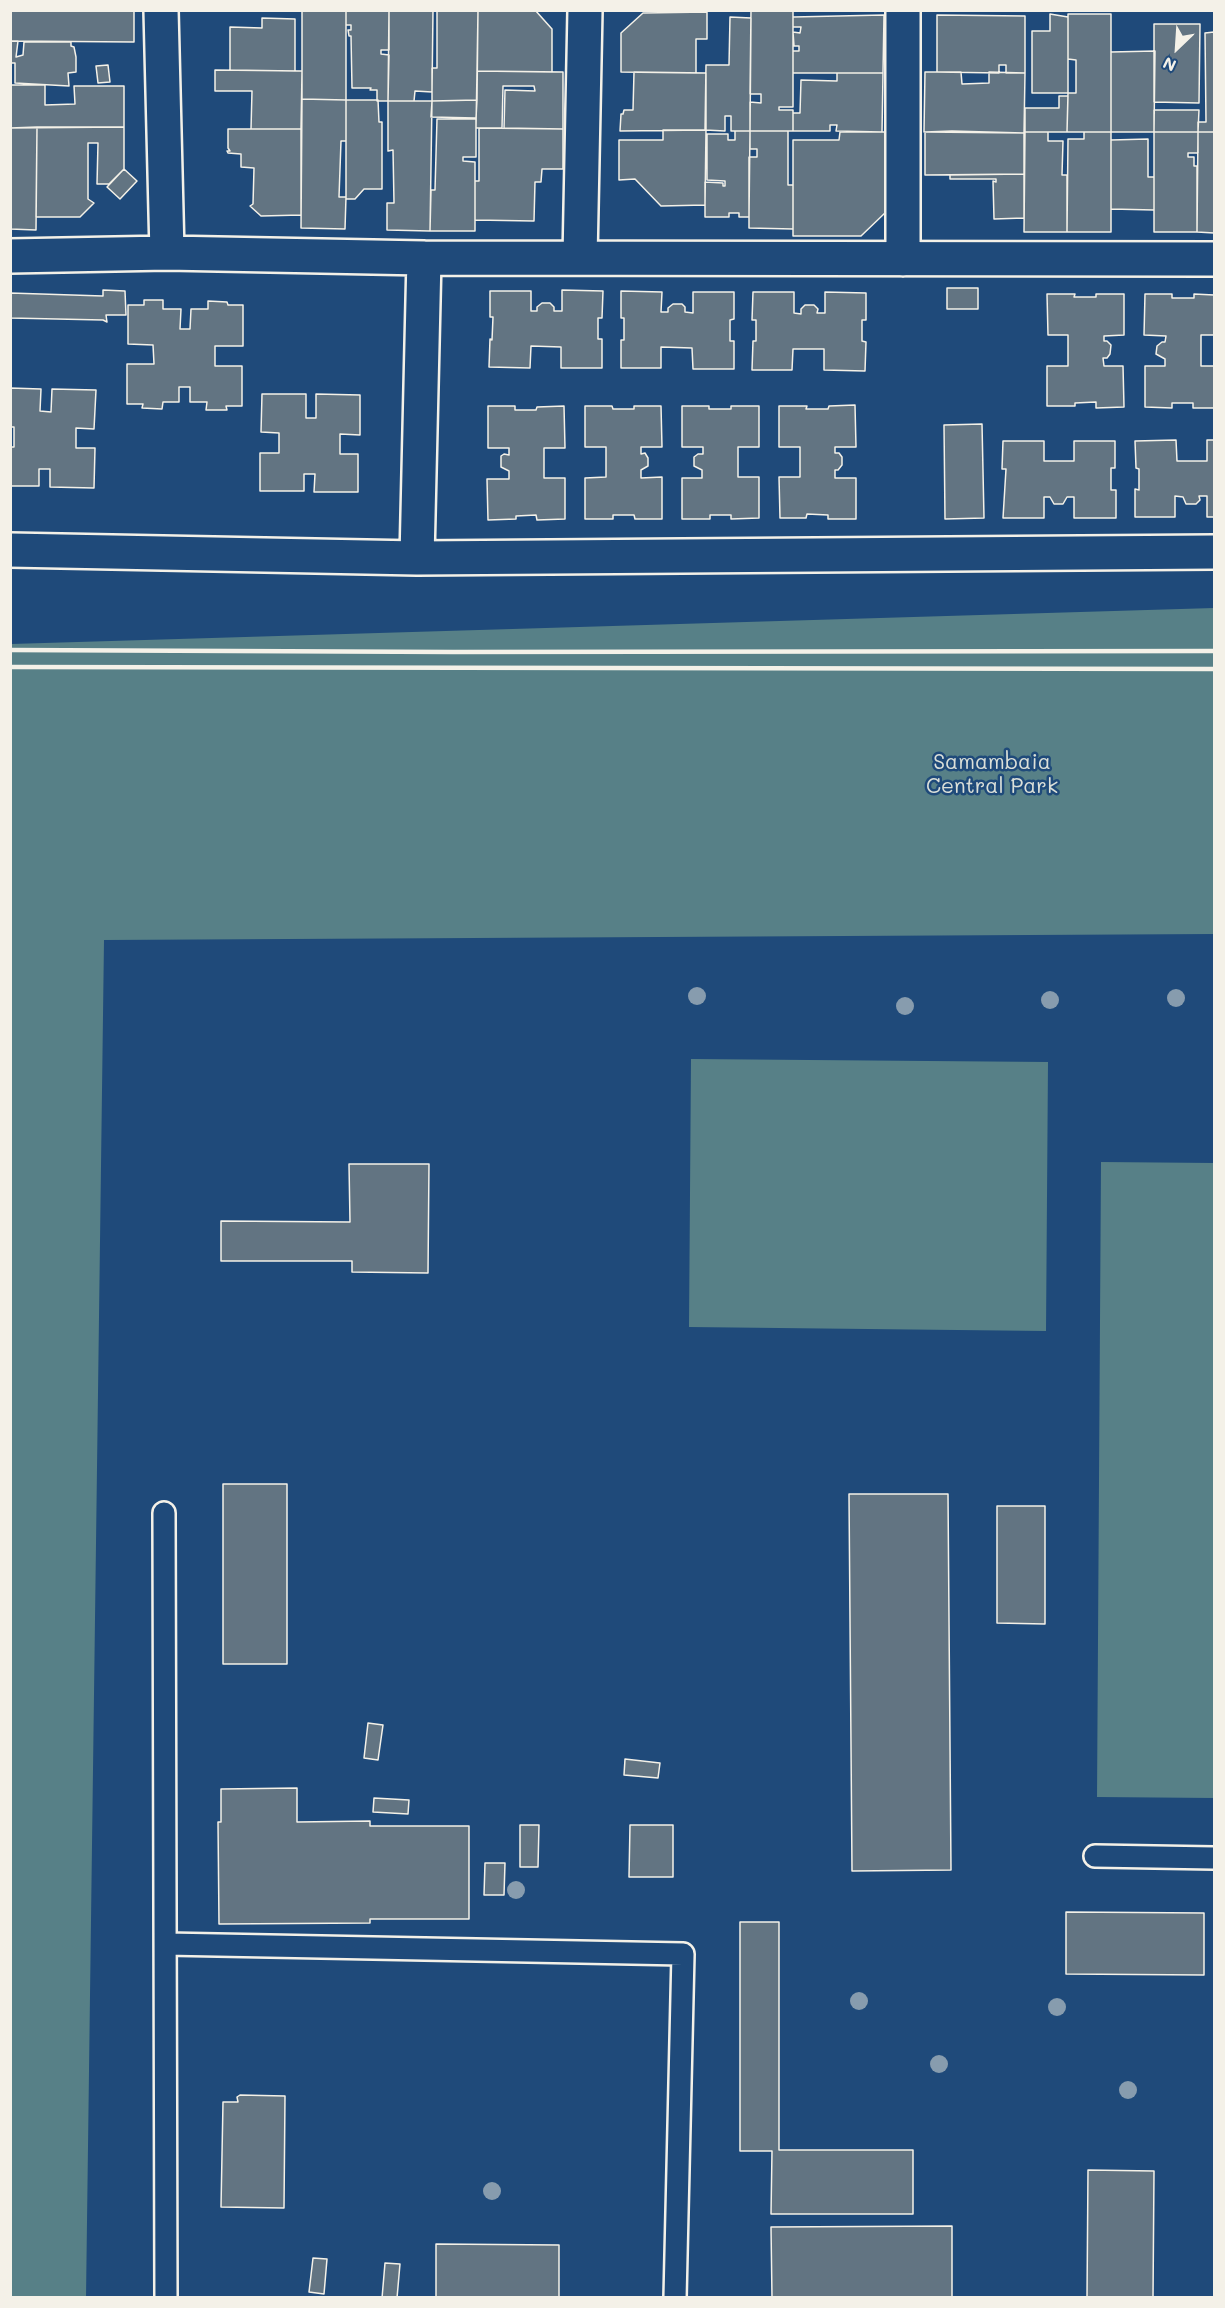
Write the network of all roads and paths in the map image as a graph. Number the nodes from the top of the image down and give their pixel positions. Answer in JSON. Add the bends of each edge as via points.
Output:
{"nodes":[{"id":1,"x":161,"y":10,"type":"edge"},
{"id":2,"x":585,"y":10,"type":"edge"},
{"id":3,"x":903,"y":10,"type":"edge"},
{"id":4,"x":167,"y":253,"type":"junction"},
{"id":5,"x":10,"y":256,"type":"edge"},
{"id":6,"x":424,"y":258,"type":"junction"},
{"id":7,"x":579,"y":258,"type":"junction"},
{"id":8,"x":903,"y":258,"type":"junction"},
{"id":9,"x":1215,"y":259,"type":"edge"},
{"id":10,"x":10,"y":550,"type":"edge"},
{"id":11,"x":1215,"y":552,"type":"edge"},
{"id":12,"x":417,"y":558,"type":"junction"},
{"id":13,"x":164,"y":1513,"type":"dead end"},
{"id":14,"x":1095,"y":1856,"type":"dead end"},
{"id":15,"x":1215,"y":1858,"type":"edge"},
{"id":16,"x":166,"y":1944,"type":"junction"},
{"id":17,"x":166,"y":2298,"type":"edge"},
{"id":18,"x":675,"y":2298,"type":"edge"}],
"edges":[{"from":1,"to":4,"type":"street"},
{"from":2,"to":7,"type":"street"},
{"from":3,"to":8,"type":"street"},
{"from":4,"to":5,"type":"street"},
{"from":4,"to":6,"type":"street"},
{"from":6,"to":7,"type":"street"},
{"from":6,"to":12,"type":"street"},
{"from":7,"to":8,"type":"street"},
{"from":8,"to":9,"type":"street"},
{"from":10,"to":12,"type":"street"},
{"from":11,"to":12,"type":"street"},
{"from":13,"to":16,"type":"lane"},
{"from":14,"to":15,"type":"lane"},
{"from":16,"to":17,"type":"lane"},
{"from":16,"to":18,"type":"lane","via":[[683,1954]]}]}
